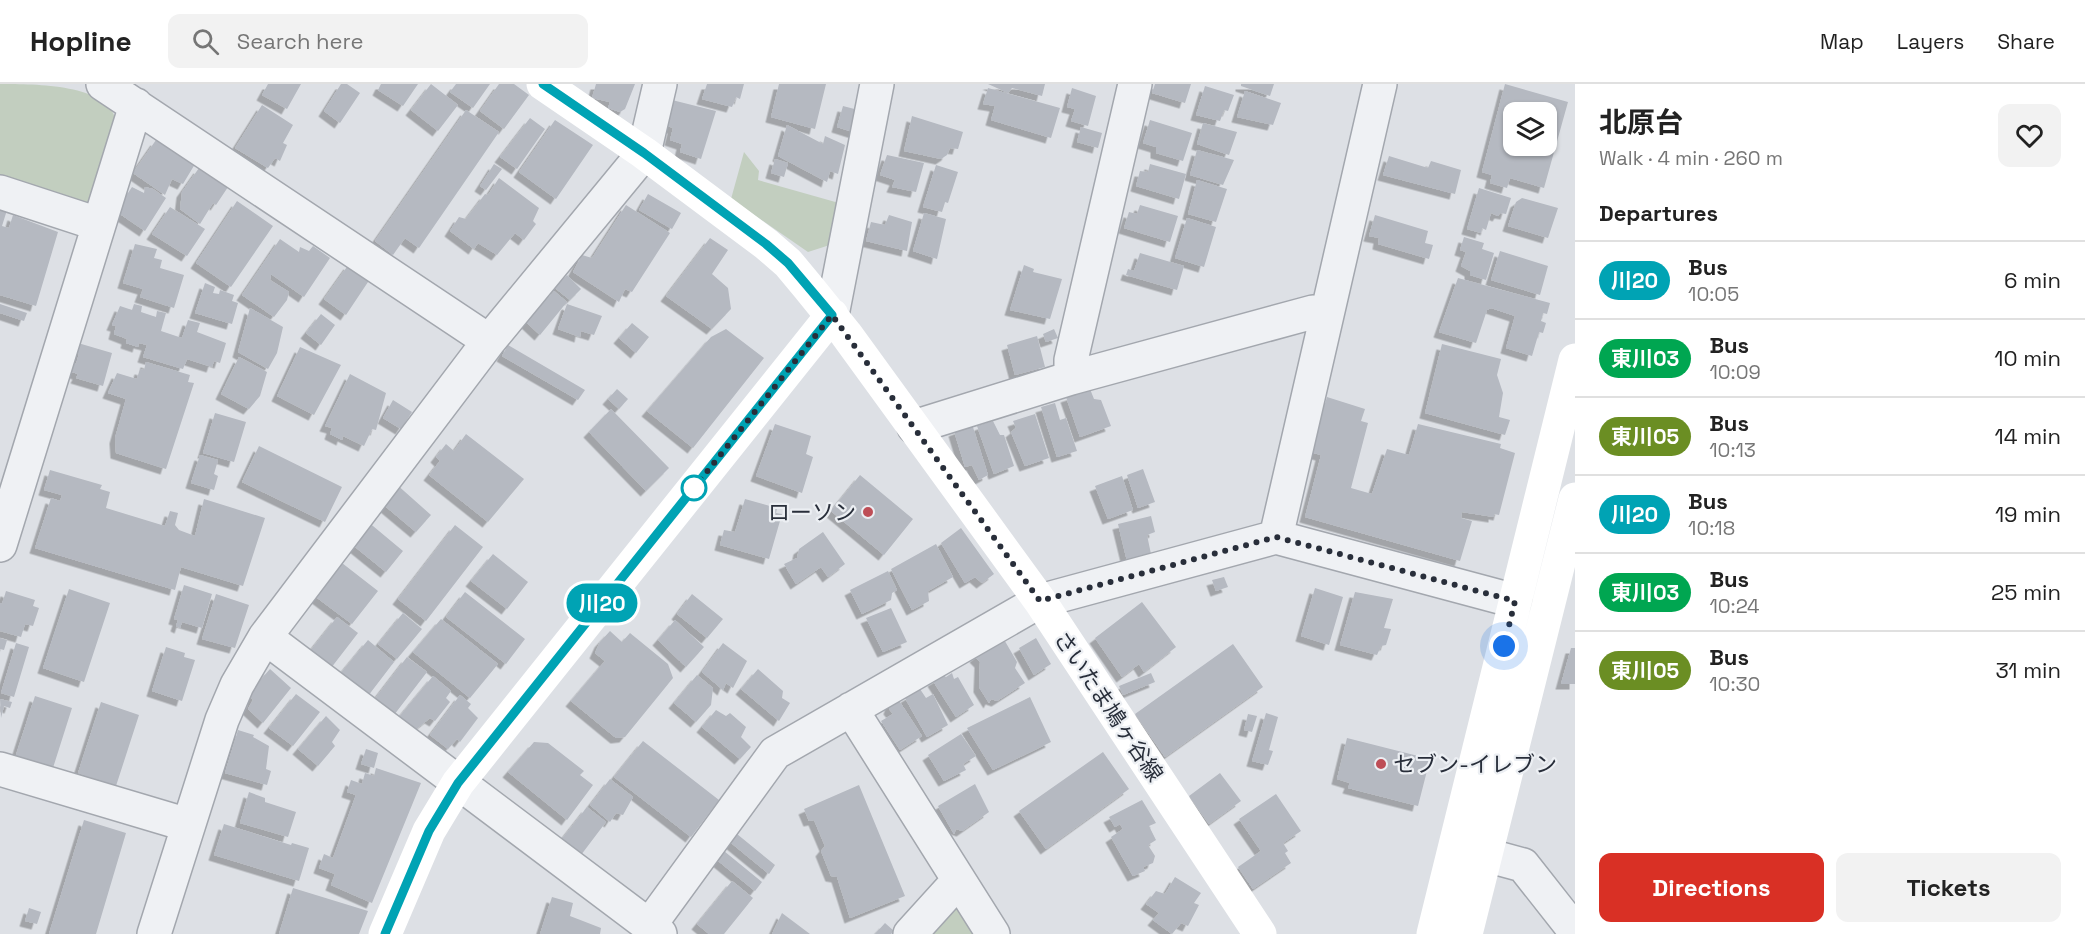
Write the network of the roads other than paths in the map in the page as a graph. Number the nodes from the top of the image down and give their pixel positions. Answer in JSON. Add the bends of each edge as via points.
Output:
{"nodes":[{"id":1,"x":103,"y":84,"type":"edge"},
{"id":2,"x":543,"y":84,"type":"edge"},
{"id":3,"x":660,"y":84,"type":"edge"},
{"id":4,"x":877,"y":84,"type":"edge"},
{"id":5,"x":1135,"y":84,"type":"edge"},
{"id":6,"x":1380,"y":84,"type":"edge"},
{"id":7,"x":136,"y":105,"type":"junction"},
{"id":8,"x":644,"y":153,"type":"junction"},
{"id":9,"x":0,"y":192,"type":"edge"},
{"id":10,"x":98,"y":224,"type":"junction"},
{"id":11,"x":1327,"y":314,"type":"junction"},
{"id":12,"x":832,"y":315,"type":"junction"},
{"id":13,"x":489,"y":341,"type":"junction"},
{"id":14,"x":1575,"y":360,"type":"edge"},
{"id":15,"x":1071,"y":378,"type":"junction"},
{"id":16,"x":914,"y":427,"type":"junction"},
{"id":17,"x":1575,"y":499,"type":"edge"},
{"id":18,"x":1276,"y":537,"type":"junction"},
{"id":19,"x":0,"y":545,"type":"edge"},
{"id":20,"x":1568,"y":558,"type":"edge"},
{"id":21,"x":1040,"y":601,"type":"junction"},
{"id":22,"x":1515,"y":601,"type":"junction"},
{"id":23,"x":265,"y":637,"type":"junction"},
{"id":24,"x":851,"y":710,"type":"junction"},
{"id":25,"x":0,"y":769,"type":"edge"},
{"id":26,"x":458,"y":783,"type":"junction"},
{"id":27,"x":188,"y":825,"type":"junction"},
{"id":28,"x":1486,"y":855,"type":"junction"},
{"id":29,"x":959,"y":880,"type":"junction"},
{"id":30,"x":655,"y":930,"type":"edge"},
{"id":31,"x":1575,"y":931,"type":"edge"},
{"id":32,"x":1257,"y":933,"type":"edge"},
{"id":33,"x":154,"y":934,"type":"edge"},
{"id":34,"x":385,"y":934,"type":"edge"},
{"id":35,"x":910,"y":934,"type":"edge"},
{"id":36,"x":993,"y":934,"type":"edge"},
{"id":37,"x":1433,"y":934,"type":"edge"},
{"id":38,"x":1466,"y":934,"type":"edge"}],
"edges":[{"from":1,"to":7,"type":"street"},
{"from":2,"to":8,"type":"street","name":"さいたま鳩ヶ谷線"},
{"from":3,"to":8,"type":"street"},
{"from":4,"to":12,"type":"street"},
{"from":5,"to":15,"type":"street","via":[[1071,360]]},
{"from":6,"to":11,"type":"street"},
{"from":7,"to":10,"type":"street"},
{"from":7,"to":13,"type":"street"},
{"from":8,"to":12,"type":"street","name":"さいたま鳩ヶ谷線","via":[[788,263]]},
{"from":8,"to":13,"type":"street"},
{"from":9,"to":10,"type":"street"},
{"from":10,"to":19,"type":"street"},
{"from":11,"to":15,"type":"street","via":[[1313,312]]},
{"from":11,"to":18,"type":"street"},
{"from":12,"to":16,"type":"street","name":"さいたま鳩ヶ谷線"},
{"from":12,"to":26,"type":"street"},
{"from":13,"to":23,"type":"street"},
{"from":14,"to":22,"type":"street"},
{"from":15,"to":16,"type":"street"},
{"from":16,"to":21,"type":"street","name":"さいたま鳩ヶ谷線"},
{"from":17,"to":20,"type":"street"},
{"from":18,"to":21,"type":"street"},
{"from":18,"to":22,"type":"street"},
{"from":20,"to":28,"type":"street"},
{"from":21,"to":24,"type":"street"},
{"from":21,"to":32,"type":"street","name":"さいたま鳩ヶ谷線"},
{"from":22,"to":37,"type":"street"},
{"from":23,"to":26,"type":"street"},
{"from":23,"to":27,"type":"street","via":[[222,720]]},
{"from":24,"to":29,"type":"street"},
{"from":24,"to":30,"type":"street","via":[[775,753]]},
{"from":25,"to":27,"type":"street"},
{"from":26,"to":30,"type":"street"},
{"from":26,"to":34,"type":"street","via":[[424,840]]},
{"from":27,"to":33,"type":"street"},
{"from":28,"to":31,"type":"street","via":[[1523,865]]},
{"from":28,"to":38,"type":"street"},
{"from":29,"to":35,"type":"street"},
{"from":29,"to":36,"type":"street"}]}
